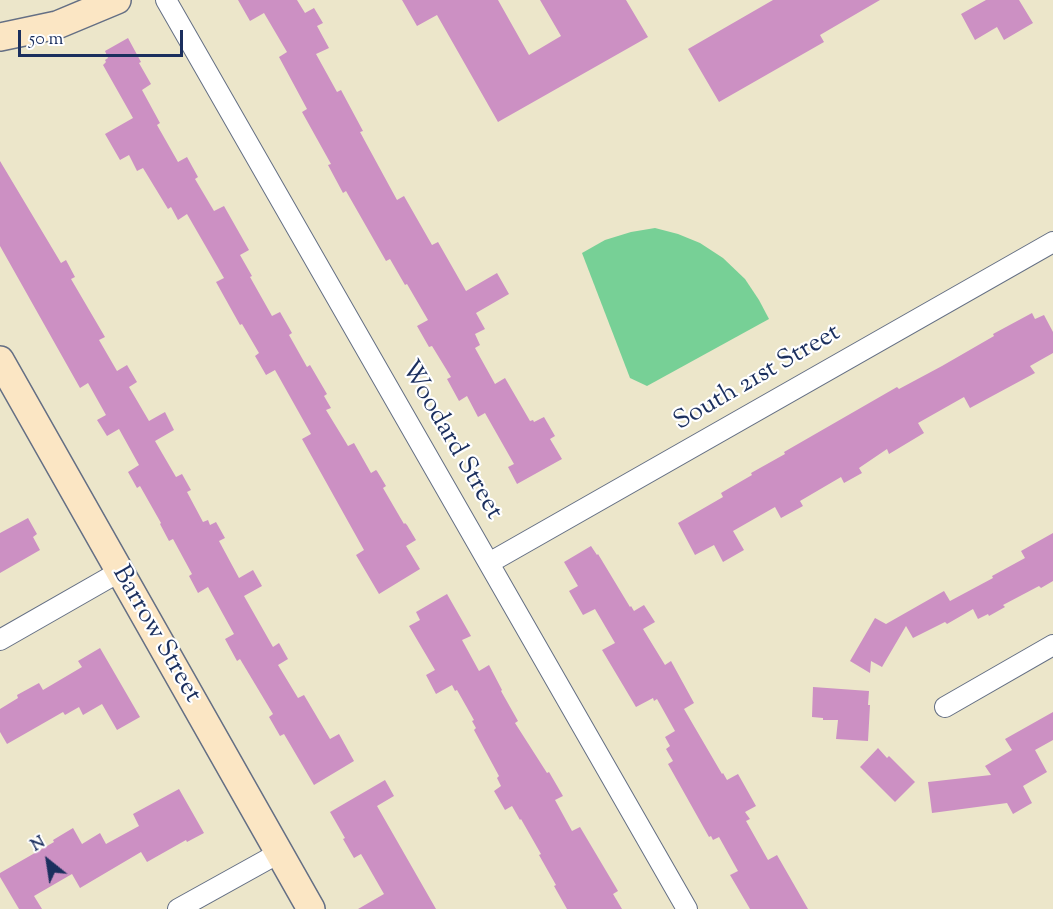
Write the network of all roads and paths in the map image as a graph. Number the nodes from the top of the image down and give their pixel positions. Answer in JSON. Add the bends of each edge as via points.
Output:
{"nodes":[{"id":1,"x":117,"y":0,"type":"edge"},
{"id":2,"x":166,"y":0,"type":"edge"},
{"id":3,"x":0,"y":37,"type":"edge"},
{"id":4,"x":1053,"y":242,"type":"edge"},
{"id":5,"x":0,"y":360,"type":"edge"},
{"id":6,"x":489,"y":563,"type":"junction"},
{"id":7,"x":119,"y":572,"type":"junction"},
{"id":8,"x":0,"y":640,"type":"edge"},
{"id":9,"x":1053,"y":645,"type":"edge"},
{"id":10,"x":945,"y":707,"type":"dead end"},
{"id":11,"x":279,"y":853,"type":"junction"},
{"id":12,"x":178,"y":909,"type":"edge"},
{"id":13,"x":311,"y":909,"type":"edge"},
{"id":14,"x":687,"y":909,"type":"edge"}],
"edges":[{"from":1,"to":3,"type":"main road","via":[[57,25]]},
{"from":2,"to":6,"type":"street","name":"Woodard Street"},
{"from":4,"to":6,"type":"street","name":"South 21st Street"},
{"from":5,"to":7,"type":"main road","name":"Barrow Street"},
{"from":6,"to":14,"type":"street","name":"Woodard Street"},
{"from":7,"to":8,"type":"street"},
{"from":7,"to":11,"type":"main road","name":"Barrow Street"},
{"from":9,"to":10,"type":"street"},
{"from":11,"to":12,"type":"street"},
{"from":11,"to":13,"type":"main road","name":"Barrow Street"}]}
